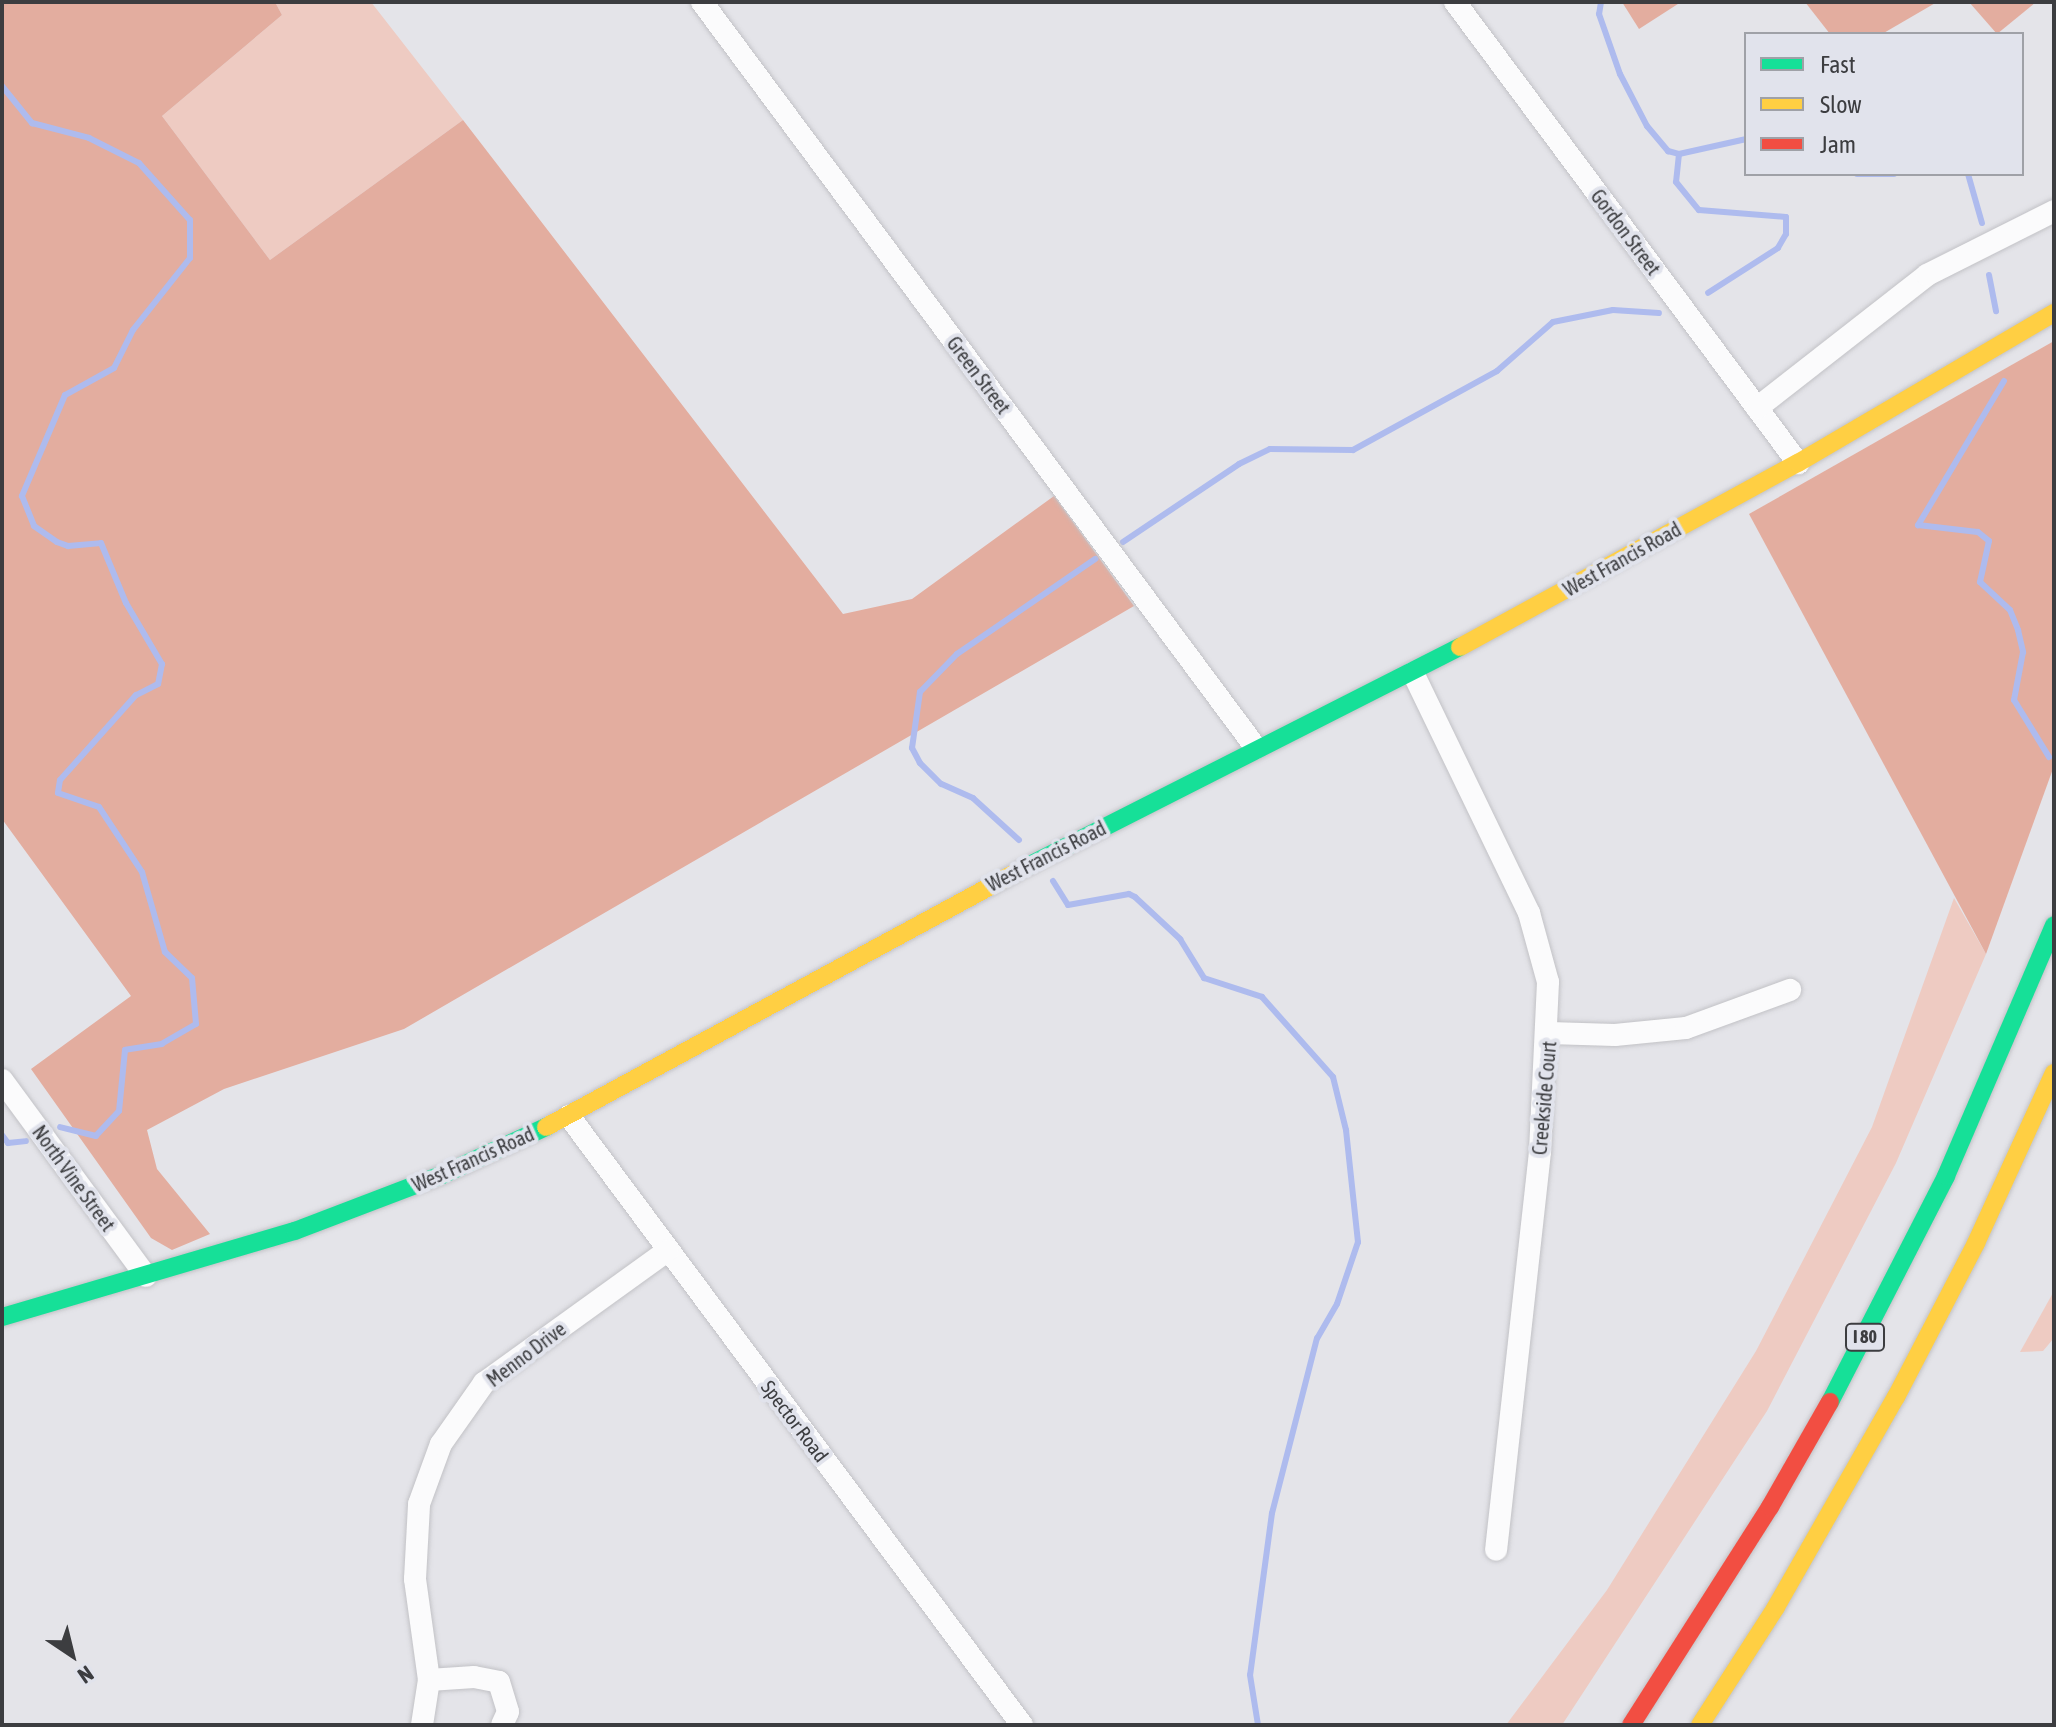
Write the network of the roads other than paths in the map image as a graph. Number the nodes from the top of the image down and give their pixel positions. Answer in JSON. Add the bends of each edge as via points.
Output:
{"nodes":[{"id":1,"x":702,"y":2,"type":"edge"},
{"id":2,"x":1455,"y":2,"type":"edge"},
{"id":3,"x":2054,"y":211,"type":"edge"},
{"id":4,"x":2054,"y":313,"type":"edge"},
{"id":5,"x":1757,"y":408,"type":"junction"},
{"id":6,"x":1798,"y":463,"type":"junction"},
{"id":7,"x":1413,"y":673,"type":"junction"},
{"id":8,"x":1256,"y":748,"type":"junction"},
{"id":9,"x":2054,"y":925,"type":"edge"},
{"id":10,"x":1790,"y":990,"type":"dead end"},
{"id":11,"x":1549,"y":1033,"type":"junction"},
{"id":12,"x":2054,"y":1073,"type":"edge"},
{"id":13,"x":2,"y":1080,"type":"edge"},
{"id":14,"x":569,"y":1116,"type":"junction"},
{"id":15,"x":667,"y":1251,"type":"junction"},
{"id":16,"x":146,"y":1276,"type":"junction"},
{"id":17,"x":2,"y":1317,"type":"edge"},
{"id":18,"x":1496,"y":1550,"type":"dead end"},
{"id":19,"x":429,"y":1680,"type":"junction"},
{"id":20,"x":422,"y":1725,"type":"edge"},
{"id":21,"x":502,"y":1725,"type":"edge"},
{"id":22,"x":1022,"y":1725,"type":"edge"},
{"id":23,"x":1631,"y":1725,"type":"edge"},
{"id":24,"x":1700,"y":1725,"type":"edge"}],
"edges":[{"from":1,"to":8,"type":"street","name":"Green Street"},
{"from":2,"to":5,"type":"street","name":"Gordon Street"},
{"from":3,"to":5,"type":"street","via":[[1927,275]]},
{"from":4,"to":6,"type":"main road","name":"West Francis Road"},
{"from":5,"to":6,"type":"street","name":"Gordon Street"},
{"from":6,"to":7,"type":"main road","name":"West Francis Road"},
{"from":7,"to":8,"type":"main road","name":"West Francis Road"},
{"from":7,"to":11,"type":"street","name":"Creekside Court","via":[[1531,919],[1548,982]]},
{"from":8,"to":14,"type":"main road","name":"West Francis Road","via":[[967,897]]},
{"from":9,"to":23,"type":"main road","number":"I 80","via":[[1946,1176],[1843,1378],[1763,1519]]},
{"from":10,"to":11,"type":"street","via":[[1686,1028]]},
{"from":11,"to":18,"type":"street","name":"Creekside Court"},
{"from":12,"to":24,"type":"main road","via":[[1976,1243],[1896,1397],[1776,1607]]},
{"from":13,"to":16,"type":"street","name":"North Vine Street"},
{"from":14,"to":15,"type":"street","name":"Spector Road"},
{"from":14,"to":16,"type":"main road","name":"West Francis Road","via":[[442,1175],[324,1220]]},
{"from":15,"to":19,"type":"street","name":"Menno Drive","via":[[484,1383],[441,1444],[419,1504],[415,1579]]},
{"from":15,"to":22,"type":"street","name":"Spector Road"},
{"from":16,"to":17,"type":"main road","name":"West Francis Road"},
{"from":19,"to":20,"type":"street","name":"Menno Drive"},
{"from":19,"to":21,"type":"street","via":[[474,1677],[499,1682],[508,1712]]}]}
